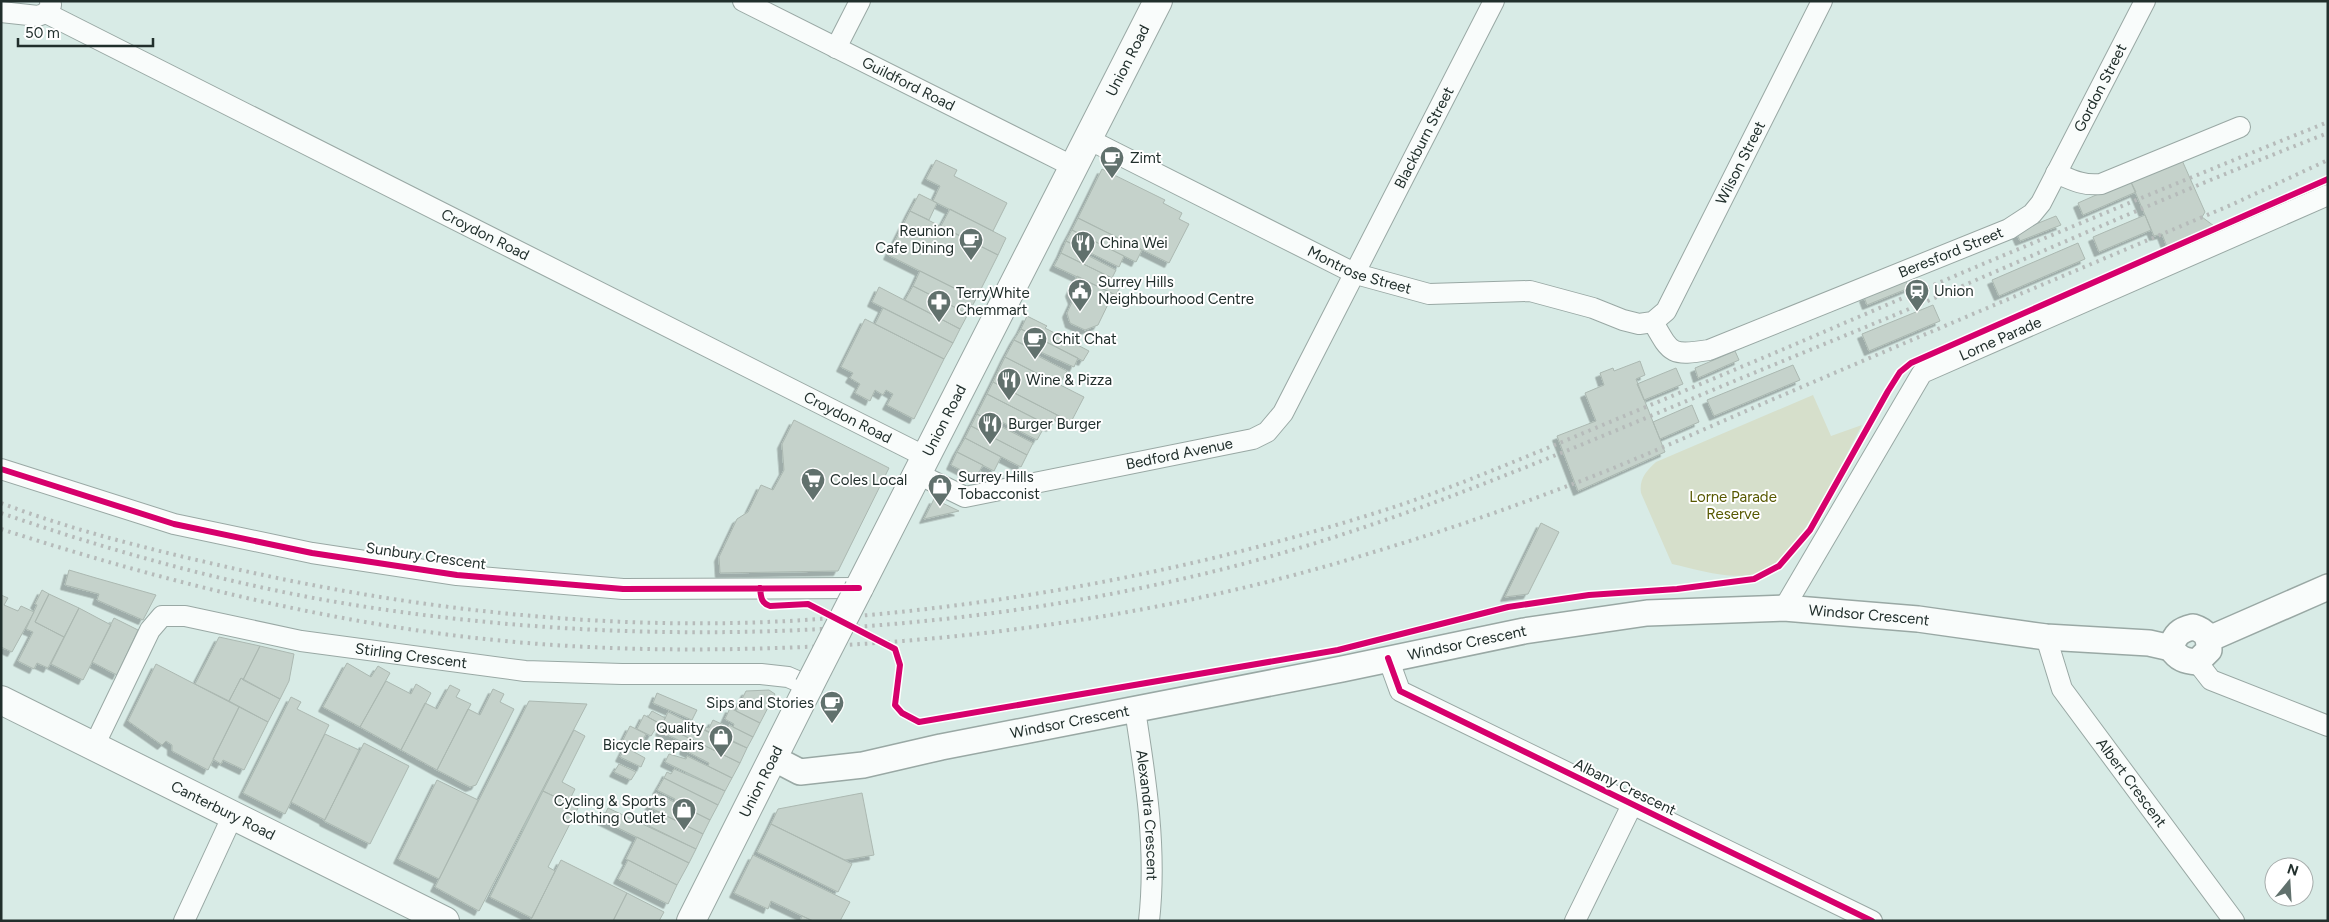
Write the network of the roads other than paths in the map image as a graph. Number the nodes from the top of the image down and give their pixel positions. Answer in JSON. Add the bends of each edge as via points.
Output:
{"nodes":[{"id":1,"x":743,"y":1,"type":"edge"},
{"id":2,"x":860,"y":1,"type":"edge"},
{"id":3,"x":1158,"y":1,"type":"edge"},
{"id":4,"x":1494,"y":1,"type":"edge"},
{"id":5,"x":1822,"y":1,"type":"edge"},
{"id":6,"x":2145,"y":1,"type":"edge"},
{"id":7,"x":48,"y":7,"type":"edge"},
{"id":8,"x":2,"y":13,"type":"edge"},
{"id":9,"x":836,"y":48,"type":"junction"},
{"id":10,"x":2240,"y":127,"type":"dead end"},
{"id":11,"x":1088,"y":139,"type":"junction"},
{"id":12,"x":1074,"y":167,"type":"junction"},
{"id":13,"x":2056,"y":173,"type":"junction"},
{"id":14,"x":2328,"y":195,"type":"edge"},
{"id":15,"x":1356,"y":274,"type":"junction"},
{"id":16,"x":1653,"y":322,"type":"junction"},
{"id":17,"x":922,"y":465,"type":"junction"},
{"id":18,"x":1,"y":469,"type":"edge"},
{"id":19,"x":2328,"y":587,"type":"edge"},
{"id":20,"x":859,"y":588,"type":"junction"},
{"id":21,"x":1784,"y":608,"type":"junction"},
{"id":22,"x":2046,"y":638,"type":"junction"},
{"id":23,"x":2209,"y":639,"type":"junction"},
{"id":24,"x":2172,"y":648,"type":"junction"},
{"id":25,"x":1388,"y":658,"type":"junction"},
{"id":26,"x":2197,"y":662,"type":"junction"},
{"id":27,"x":809,"y":686,"type":"junction"},
{"id":28,"x":1,"y":700,"type":"edge"},
{"id":29,"x":1135,"y":710,"type":"junction"},
{"id":30,"x":2328,"y":726,"type":"edge"},
{"id":31,"x":94,"y":746,"type":"junction"},
{"id":32,"x":773,"y":758,"type":"junction"},
{"id":33,"x":1632,"y":805,"type":"junction"},
{"id":34,"x":233,"y":815,"type":"junction"},
{"id":35,"x":184,"y":921,"type":"edge"},
{"id":36,"x":445,"y":921,"type":"edge"},
{"id":37,"x":691,"y":921,"type":"edge"},
{"id":38,"x":1149,"y":921,"type":"edge"},
{"id":39,"x":1576,"y":921,"type":"edge"},
{"id":40,"x":1872,"y":921,"type":"edge"},
{"id":41,"x":2234,"y":921,"type":"edge"}],
"edges":[{"from":1,"to":9,"type":"street","name":"Guildford Road"},
{"from":2,"to":9,"type":"street"},
{"from":3,"to":11,"type":"main road","name":"Union Road"},
{"from":4,"to":15,"type":"street","name":"Blackburn Street"},
{"from":5,"to":16,"type":"street","name":"Wilson Street","via":[[1666,311]]},
{"from":6,"to":13,"type":"street","name":"Gordon Street"},
{"from":7,"to":8,"type":"street","via":[[38,16]]},
{"from":7,"to":17,"type":"street","name":"Croydon Road"},
{"from":9,"to":12,"type":"street","name":"Guildford Road"},
{"from":10,"to":13,"type":"street","via":[[2101,184],[2078,183]]},
{"from":11,"to":12,"type":"main road","name":"Union Road"},
{"from":11,"to":15,"type":"street","name":"Montrose Street"},
{"from":12,"to":17,"type":"main road","name":"Union Road"},
{"from":13,"to":16,"type":"street","name":"Beresford Street","via":[[2032,214],[2009,229],[1709,350],[1681,354],[1668,348]]},
{"from":14,"to":21,"type":"street","name":"Lorne Parade","via":[[1922,374]]},
{"from":15,"to":16,"type":"street","name":"Montrose Street","via":[[1429,294],[1530,291],[1631,322]]},
{"from":15,"to":17,"type":"street","name":"Bedford Avenue","via":[[1283,413],[1267,432],[1253,439],[965,498]]},
{"from":17,"to":20,"type":"main road","name":"Union Road"},
{"from":18,"to":20,"type":"street","name":"Sunbury Crescent","via":[[174,524],[312,552],[457,575],[623,589]]},
{"from":19,"to":23,"type":"street"},
{"from":20,"to":27,"type":"main road","name":"Union Road","bridge":true},
{"from":21,"to":22,"type":"street","name":"Windsor Crescent","via":[[1918,619]]},
{"from":21,"to":25,"type":"street","name":"Windsor Crescent","via":[[1647,613],[1524,631]]},
{"from":22,"to":24,"type":"street","name":"Windsor Crescent","via":[[2149,643]]},
{"from":22,"to":41,"type":"street","name":"Albert Crescent","via":[[2062,689]]},
{"from":23,"to":24,"type":"street","via":[[2203,630],[2193,627],[2181,630],[2174,638]]},
{"from":23,"to":26,"type":"street","via":[[2209,650]]},
{"from":24,"to":26,"type":"street","via":[[2185,661]]},
{"from":25,"to":29,"type":"street","name":"Windsor Crescent"},
{"from":25,"to":33,"type":"street","name":"Albany Crescent","via":[[1400,691]]},
{"from":26,"to":30,"type":"street","via":[[2211,680]]},
{"from":27,"to":31,"type":"street","name":"Stirling Crescent","via":[[788,677],[761,674],[525,670],[301,641],[185,616],[162,616],[150,630]]},
{"from":27,"to":32,"type":"main road","name":"Union Road"},
{"from":28,"to":31,"type":"main road","name":"Canterbury Road"},
{"from":29,"to":32,"type":"street","name":"Windsor Crescent","via":[[863,765],[800,772]]},
{"from":29,"to":38,"type":"street","name":"Alexandra Crescent","via":[[1150,814]]},
{"from":31,"to":34,"type":"main road","name":"Canterbury Road"},
{"from":32,"to":37,"type":"main road","name":"Union Road"},
{"from":33,"to":39,"type":"street"},
{"from":33,"to":40,"type":"street","name":"Albany Crescent"},
{"from":34,"to":35,"type":"street"},
{"from":34,"to":36,"type":"main road","name":"Canterbury Road"}]}
